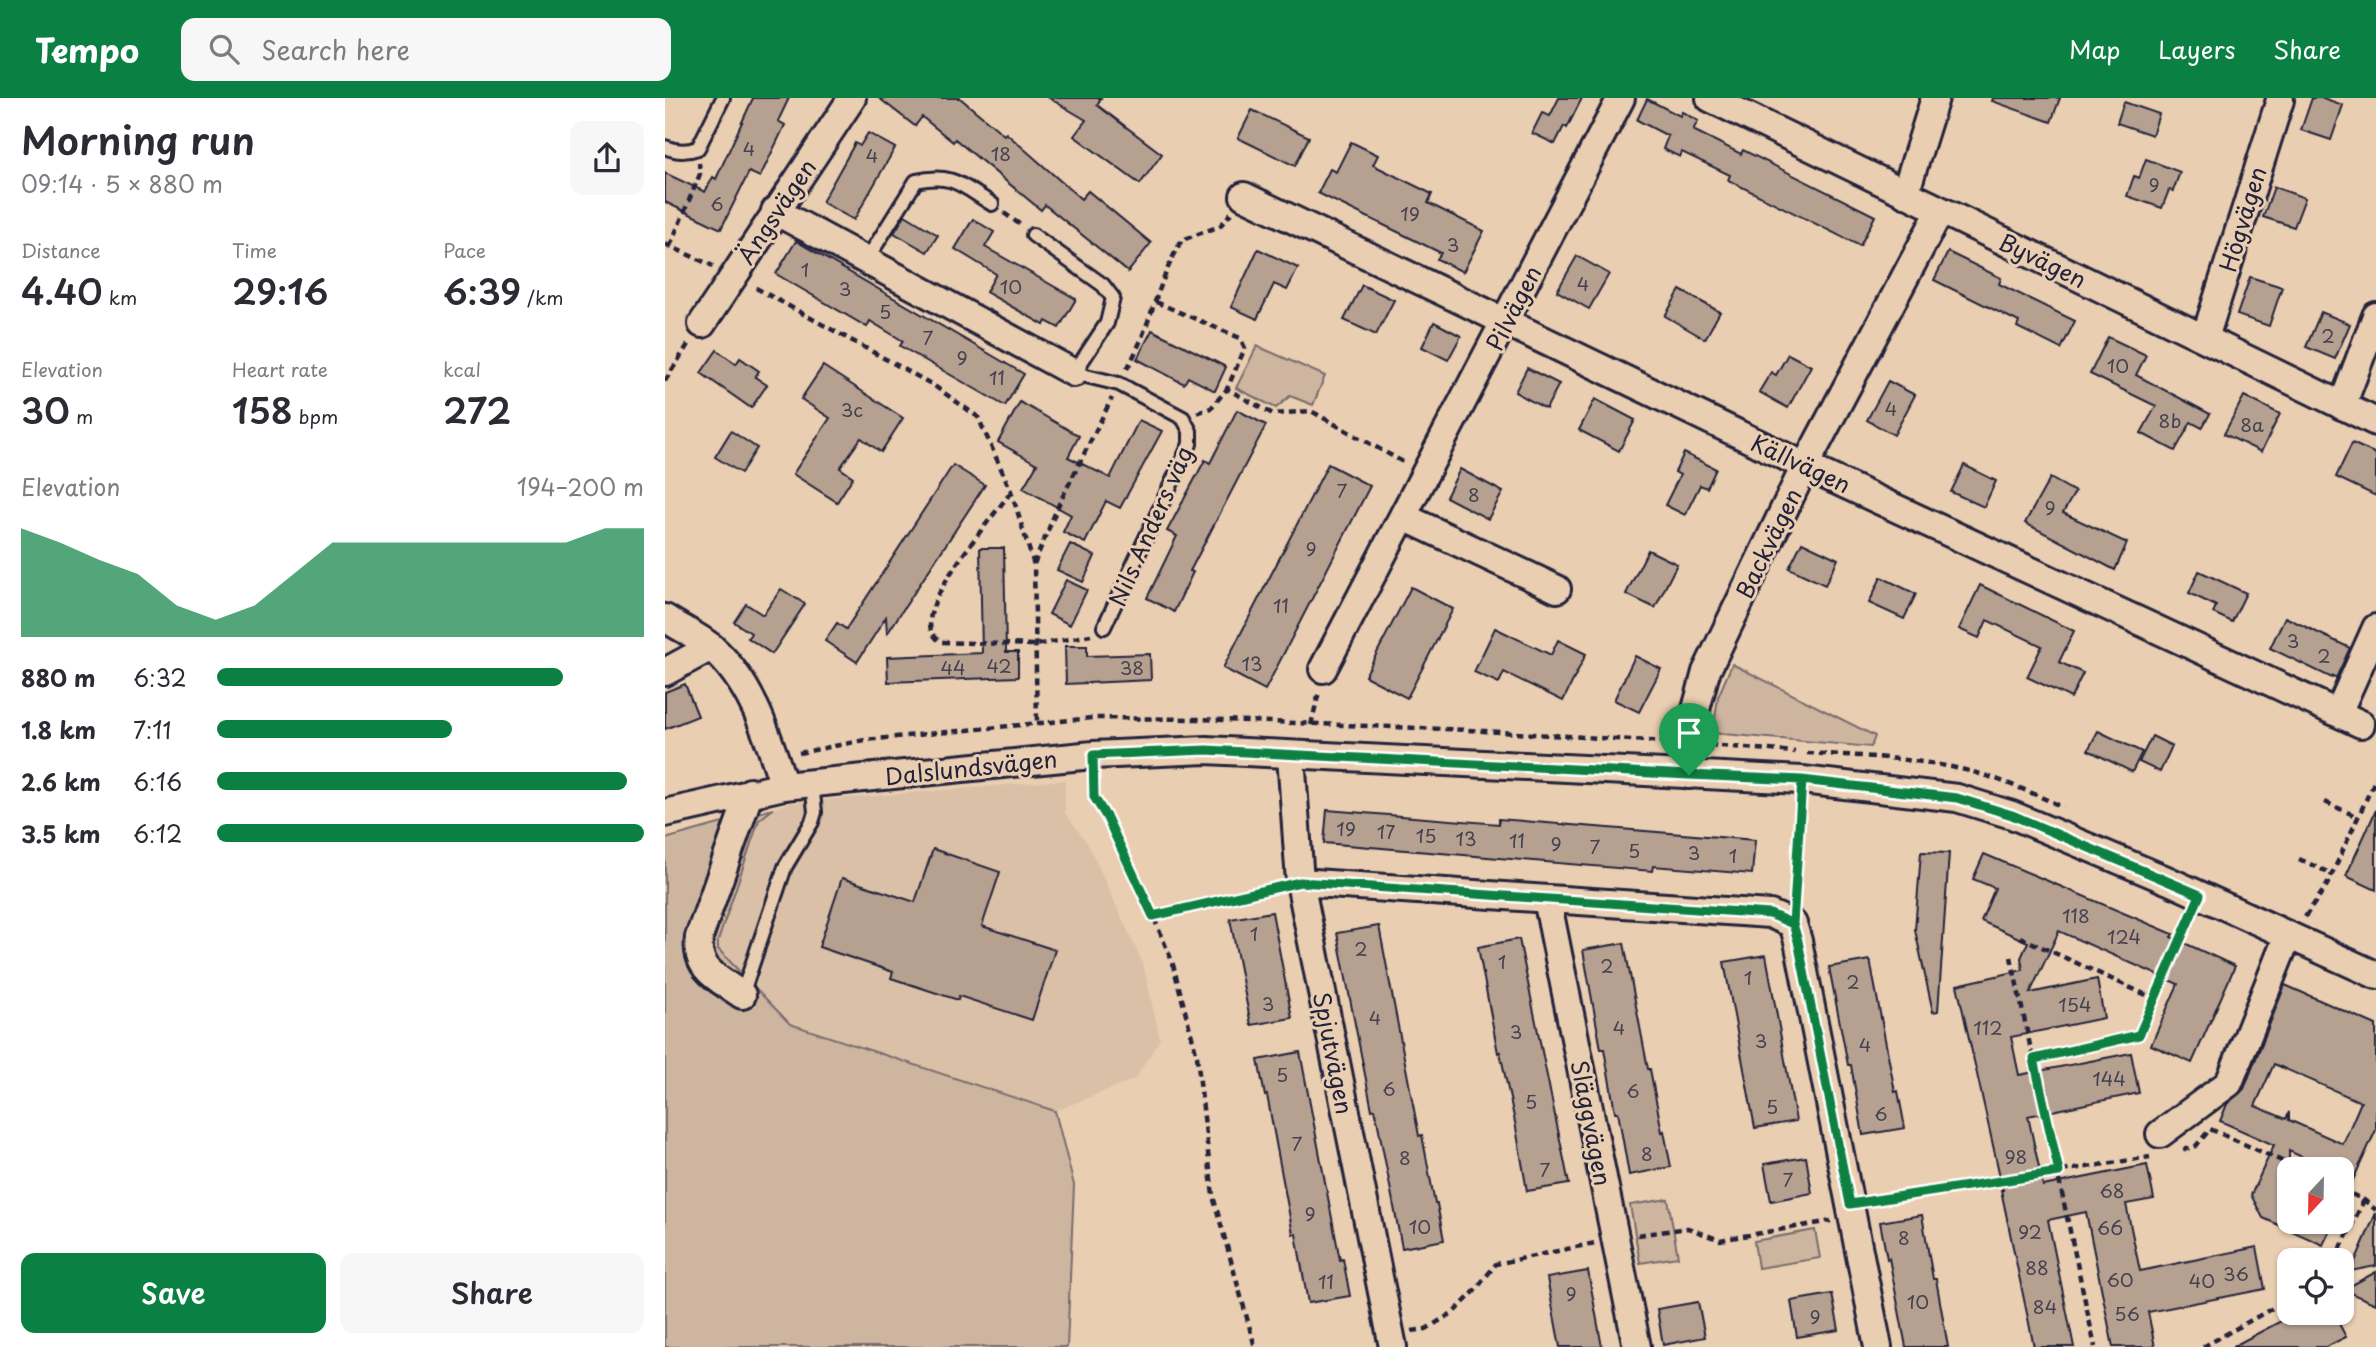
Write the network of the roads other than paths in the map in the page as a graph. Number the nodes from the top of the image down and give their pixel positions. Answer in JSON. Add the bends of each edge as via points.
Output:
{"nodes":[{"id":1,"x":723,"y":98,"type":"edge"},
{"id":2,"x":1621,"y":98,"type":"edge"},
{"id":3,"x":1710,"y":98,"type":"edge"},
{"id":4,"x":1935,"y":98,"type":"edge"},
{"id":5,"x":845,"y":100,"type":"edge"},
{"id":6,"x":2280,"y":100,"type":"dead end"},
{"id":7,"x":665,"y":147,"type":"edge"},
{"id":8,"x":1905,"y":194,"type":"junction"},
{"id":9,"x":1244,"y":196,"type":"dead end"},
{"id":10,"x":992,"y":204,"type":"road end"},
{"id":11,"x":775,"y":211,"type":"junction"},
{"id":12,"x":1940,"y":211,"type":"junction"},
{"id":13,"x":1033,"y":234,"type":"road end"},
{"id":14,"x":866,"y":261,"type":"junction"},
{"id":15,"x":2376,"y":316,"type":"edge"},
{"id":16,"x":1506,"y":322,"type":"junction"},
{"id":17,"x":702,"y":324,"type":"road end"},
{"id":18,"x":2205,"y":338,"type":"junction"},
{"id":19,"x":1074,"y":373,"type":"junction"},
{"id":20,"x":2342,"y":406,"type":"junction"},
{"id":21,"x":2376,"y":422,"type":"edge"},
{"id":22,"x":1805,"y":466,"type":"junction"},
{"id":23,"x":1403,"y":517,"type":"junction"},
{"id":24,"x":1557,"y":589,"type":"dead end"},
{"id":25,"x":665,"y":618,"type":"edge"},
{"id":26,"x":1104,"y":627,"type":"road end"},
{"id":27,"x":2376,"y":628,"type":"edge"},
{"id":28,"x":711,"y":647,"type":"junction"},
{"id":29,"x":1323,"y":669,"type":"road end"},
{"id":30,"x":665,"y":672,"type":"edge"},
{"id":31,"x":1291,"y":756,"type":"junction"},
{"id":32,"x":1689,"y":775,"type":"junction"},
{"id":33,"x":812,"y":783,"type":"junction"},
{"id":34,"x":784,"y":786,"type":"junction"},
{"id":35,"x":750,"y":792,"type":"junction"},
{"id":36,"x":665,"y":813,"type":"edge"},
{"id":37,"x":1300,"y":882,"type":"junction"},
{"id":38,"x":1547,"y":899,"type":"junction"},
{"id":39,"x":2288,"y":935,"type":"junction"},
{"id":40,"x":2376,"y":975,"type":"edge"},
{"id":41,"x":742,"y":995,"type":"joint"},
{"id":42,"x":2164,"y":1147,"type":"road end"},
{"id":43,"x":1393,"y":1347,"type":"edge"},
{"id":44,"x":1637,"y":1347,"type":"edge"},
{"id":45,"x":1878,"y":1347,"type":"edge"}],
"edges":[{"from":1,"to":7,"type":"lane","via":[[698,148],[688,152]]},
{"from":2,"to":16,"type":"street","name":"Pilvägen"},
{"from":3,"to":8,"type":"street","name":"Byvägen"},
{"from":4,"to":8,"type":"street"},
{"from":5,"to":11,"type":"street","name":"Ängsvägen"},
{"from":6,"to":18,"type":"street","name":"Högvägen"},
{"from":8,"to":12,"type":"street","name":"Byvägen"},
{"from":9,"to":16,"type":"street","name":"Källvägen"},
{"from":10,"to":14,"type":"lane","via":[[952,180],[916,181]]},
{"from":11,"to":14,"type":"street","name":"Nils Anders väg"},
{"from":11,"to":17,"type":"street","name":"Ängsvägen"},
{"from":12,"to":18,"type":"street","name":"Byvägen"},
{"from":12,"to":22,"type":"street","name":"Backvägen"},
{"from":13,"to":19,"type":"lane","via":[[1103,285],[1113,298],[1107,323]]},
{"from":14,"to":19,"type":"street","name":"Nils Anders väg"},
{"from":15,"to":20,"type":"street"},
{"from":16,"to":22,"type":"street","name":"Källvägen"},
{"from":16,"to":23,"type":"street","name":"Pilvägen"},
{"from":18,"to":20,"type":"street","name":"Byvägen"},
{"from":19,"to":26,"type":"lane","name":"Nils Anders väg","via":[[1119,384],[1183,418],[1190,431],[1190,444]]},
{"from":20,"to":21,"type":"street","name":"Byvägen"},
{"from":22,"to":27,"type":"street","name":"Källvägen","via":[[2349,718]]},
{"from":22,"to":32,"type":"street","name":"Backvägen","via":[[1706,672],[1687,743]]},
{"from":23,"to":24,"type":"street"},
{"from":23,"to":29,"type":"street","name":"Pilvägen"},
{"from":25,"to":28,"type":"street"},
{"from":28,"to":30,"type":"street"},
{"from":28,"to":34,"type":"street","via":[[739,678],[757,711]]},
{"from":31,"to":32,"type":"street","name":"Dalslundsvägen"},
{"from":31,"to":33,"type":"street","name":"Dalslundsvägen","via":[[1206,750],[1093,755]]},
{"from":31,"to":37,"type":"street","name":"Spjutvägen"},
{"from":32,"to":39,"type":"street","name":"Dalslundsvägen","via":[[1802,780],[1957,798],[2012,815]]},
{"from":33,"to":34,"type":"street","name":"Dalslundsvägen"},
{"from":33,"to":41,"type":"lane","via":[[812,822],[785,867]]},
{"from":34,"to":35,"type":"street","name":"Dalslundsvägen"},
{"from":35,"to":36,"type":"street","name":"Dalslundsvägen"},
{"from":35,"to":41,"type":"street","via":[[697,950],[704,968]]},
{"from":37,"to":38,"type":"street"},
{"from":37,"to":43,"type":"street","name":"Spjutvägen"},
{"from":38,"to":44,"type":"street","name":"Släggvägen"},
{"from":38,"to":45,"type":"street","via":[[1770,914],[1793,924]]},
{"from":39,"to":40,"type":"street","name":"Dalslundsvägen"},
{"from":39,"to":42,"type":"street","via":[[2229,1083]]}]}
